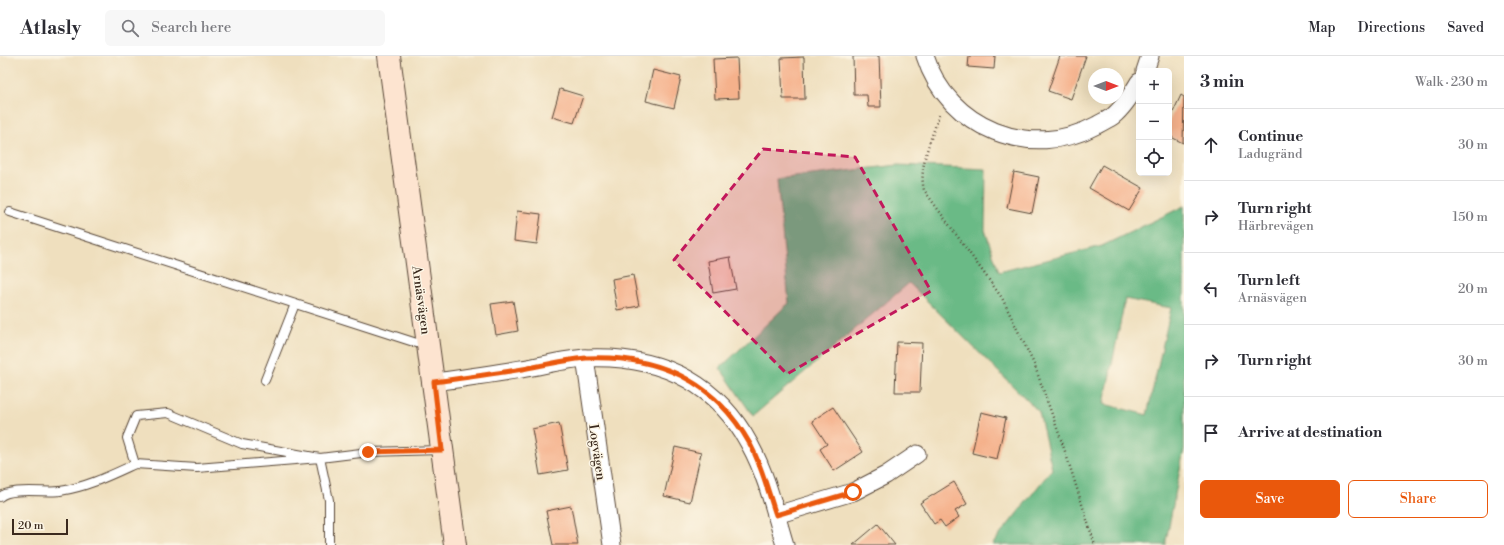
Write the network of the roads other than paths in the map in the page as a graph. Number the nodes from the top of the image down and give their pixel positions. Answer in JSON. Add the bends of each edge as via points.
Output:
{"nodes":[{"id":1,"x":389,"y":56,"type":"edge"},
{"id":2,"x":925,"y":56,"type":"edge"},
{"id":3,"x":1150,"y":56,"type":"edge"},
{"id":4,"x":1146,"y":68,"type":"edge"},
{"id":5,"x":1136,"y":87,"type":"edge"},
{"id":6,"x":10,"y":212,"type":"dead end"},
{"id":7,"x":294,"y":304,"type":"junction"},
{"id":8,"x":429,"y":346,"type":"junction"},
{"id":9,"x":584,"y":358,"type":"junction"},
{"id":10,"x":265,"y":380,"type":"dead end"},
{"id":11,"x":434,"y":382,"type":"junction"},
{"id":12,"x":442,"y":450,"type":"junction"},
{"id":13,"x":917,"y":454,"type":"dead end"},
{"id":14,"x":320,"y":458,"type":"junction"},
{"id":15,"x":135,"y":464,"type":"junction"},
{"id":16,"x":0,"y":497,"type":"edge"},
{"id":17,"x":776,"y":515,"type":"junction"},
{"id":18,"x":329,"y":545,"type":"edge"},
{"id":19,"x":455,"y":545,"type":"edge"},
{"id":20,"x":612,"y":545,"type":"edge"},
{"id":21,"x":785,"y":545,"type":"edge"}],
"edges":[{"from":1,"to":8,"type":"street","name":"Arnäsvägen"},
{"from":2,"to":5,"type":"street","via":[[935,81],[963,114],[976,123],[998,132],[1033,140],[1056,140],[1086,131],[1114,116]]},
{"from":3,"to":4,"type":"street"},
{"from":6,"to":7,"type":"lane"},
{"from":7,"to":8,"type":"lane"},
{"from":7,"to":10,"type":"lane"},
{"from":8,"to":11,"type":"street","name":"Arnäsvägen"},
{"from":9,"to":11,"type":"street"},
{"from":9,"to":17,"type":"street","via":[[627,358],[654,364],[690,380],[709,394],[722,405],[750,445],[759,463]]},
{"from":9,"to":20,"type":"street","name":"Logvägen"},
{"from":11,"to":12,"type":"street","name":"Arnäsvägen"},
{"from":12,"to":14,"type":"lane","via":[[368,452]]},
{"from":12,"to":19,"type":"street","name":"Arnäsvägen"},
{"from":13,"to":17,"type":"street","via":[[886,475],[853,492]]},
{"from":14,"to":15,"type":"lane","via":[[197,468]]},
{"from":14,"to":15,"type":"lane","via":[[242,444],[168,414],[136,416],[127,438]]},
{"from":14,"to":18,"type":"lane","via":[[329,500]]},
{"from":15,"to":16,"type":"lane","via":[[92,483],[66,489],[10,492]]},
{"from":17,"to":21,"type":"street"}]}
